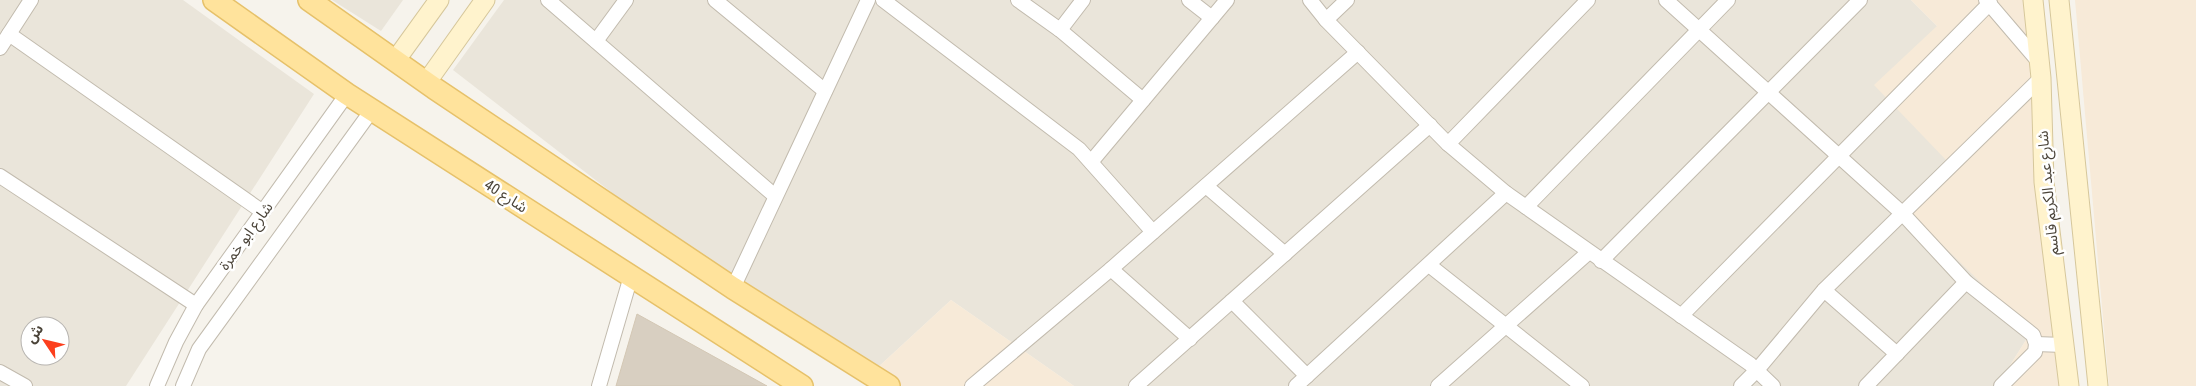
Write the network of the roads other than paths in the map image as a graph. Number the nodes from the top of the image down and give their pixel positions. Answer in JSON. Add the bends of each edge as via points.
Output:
{"nodes":[{"id":1,"x":31,"y":0,"type":"edge"},
{"id":2,"x":214,"y":0,"type":"edge"},
{"id":3,"x":309,"y":0,"type":"edge"},
{"id":4,"x":439,"y":0,"type":"edge"},
{"id":5,"x":485,"y":0,"type":"edge"},
{"id":6,"x":548,"y":0,"type":"edge"},
{"id":7,"x":626,"y":0,"type":"edge"},
{"id":8,"x":715,"y":0,"type":"edge"},
{"id":9,"x":868,"y":0,"type":"edge"},
{"id":10,"x":883,"y":0,"type":"edge"},
{"id":11,"x":1018,"y":0,"type":"edge"},
{"id":12,"x":1083,"y":0,"type":"edge"},
{"id":13,"x":1189,"y":0,"type":"edge"},
{"id":14,"x":1227,"y":0,"type":"edge"},
{"id":15,"x":1310,"y":0,"type":"edge"},
{"id":16,"x":1347,"y":0,"type":"edge"},
{"id":17,"x":1588,"y":0,"type":"edge"},
{"id":18,"x":1666,"y":0,"type":"edge"},
{"id":19,"x":1728,"y":0,"type":"edge"},
{"id":20,"x":1860,"y":0,"type":"edge"},
{"id":21,"x":2033,"y":0,"type":"edge"},
{"id":22,"x":2059,"y":0,"type":"edge"},
{"id":23,"x":1988,"y":2,"type":"edge"},
{"id":24,"x":1212,"y":18,"type":"junction"},
{"id":25,"x":1326,"y":20,"type":"junction"},
{"id":26,"x":1060,"y":30,"type":"junction"},
{"id":27,"x":1699,"y":30,"type":"junction"},
{"id":28,"x":8,"y":34,"type":"junction"},
{"id":29,"x":596,"y":41,"type":"junction"},
{"id":30,"x":0,"y":48,"type":"edge"},
{"id":31,"x":1358,"y":52,"type":"junction"},
{"id":32,"x":395,"y":61,"type":"junction"},
{"id":33,"x":2040,"y":70,"type":"junction"},
{"id":34,"x":426,"y":83,"type":"junction"},
{"id":35,"x":825,"y":91,"type":"junction"},
{"id":36,"x":1768,"y":93,"type":"junction"},
{"id":37,"x":347,"y":94,"type":"junction"},
{"id":38,"x":1143,"y":100,"type":"junction"},
{"id":39,"x":372,"y":110,"type":"junction"},
{"id":40,"x":1430,"y":125,"type":"junction"},
{"id":41,"x":1448,"y":144,"type":"junction"},
{"id":42,"x":1838,"y":157,"type":"junction"},
{"id":43,"x":1090,"y":162,"type":"junction"},
{"id":44,"x":0,"y":176,"type":"edge"},
{"id":45,"x":1206,"y":186,"type":"junction"},
{"id":46,"x":1506,"y":193,"type":"junction"},
{"id":47,"x":775,"y":196,"type":"junction"},
{"id":48,"x":1526,"y":207,"type":"junction"},
{"id":49,"x":263,"y":212,"type":"junction"},
{"id":50,"x":1903,"y":214,"type":"junction"},
{"id":51,"x":1153,"y":232,"type":"junction"},
{"id":52,"x":1589,"y":252,"type":"junction"},
{"id":53,"x":1285,"y":254,"type":"junction"},
{"id":54,"x":1601,"y":260,"type":"junction"},
{"id":55,"x":1429,"y":265,"type":"junction"},
{"id":56,"x":1111,"y":269,"type":"junction"},
{"id":57,"x":631,"y":276,"type":"junction"},
{"id":58,"x":1966,"y":282,"type":"junction"},
{"id":59,"x":733,"y":288,"type":"junction"},
{"id":60,"x":1824,"y":290,"type":"junction"},
{"id":61,"x":1232,"y":301,"type":"junction"},
{"id":62,"x":196,"y":305,"type":"junction"},
{"id":63,"x":1681,"y":316,"type":"junction"},
{"id":64,"x":1506,"y":326,"type":"junction"},
{"id":65,"x":1190,"y":339,"type":"junction"},
{"id":66,"x":2036,"y":344,"type":"junction"},
{"id":67,"x":2063,"y":345,"type":"junction"},
{"id":68,"x":1897,"y":354,"type":"junction"},
{"id":69,"x":1757,"y":370,"type":"junction"},
{"id":70,"x":0,"y":372,"type":"edge"},
{"id":71,"x":1308,"y":376,"type":"junction"},
{"id":72,"x":25,"y":386,"type":"edge"},
{"id":73,"x":157,"y":386,"type":"edge"},
{"id":74,"x":183,"y":386,"type":"edge"},
{"id":75,"x":600,"y":386,"type":"edge"},
{"id":76,"x":802,"y":386,"type":"edge"},
{"id":77,"x":889,"y":386,"type":"edge"},
{"id":78,"x":972,"y":386,"type":"edge"},
{"id":79,"x":1136,"y":386,"type":"edge"},
{"id":80,"x":1296,"y":386,"type":"edge"},
{"id":81,"x":1438,"y":386,"type":"edge"},
{"id":82,"x":1582,"y":386,"type":"edge"},
{"id":83,"x":1741,"y":386,"type":"edge"},
{"id":84,"x":1773,"y":386,"type":"edge"},
{"id":85,"x":1866,"y":386,"type":"edge"},
{"id":86,"x":2001,"y":386,"type":"edge"},
{"id":87,"x":2069,"y":386,"type":"edge"},
{"id":88,"x":2098,"y":386,"type":"edge"}],
"edges":[{"from":1,"to":28,"type":"street"},
{"from":2,"to":37,"type":"main road","name":"شارع 40"},
{"from":3,"to":32,"type":"main road"},
{"from":4,"to":32,"type":"main road"},
{"from":5,"to":34,"type":"main road"},
{"from":6,"to":29,"type":"street"},
{"from":7,"to":29,"type":"street"},
{"from":8,"to":35,"type":"street"},
{"from":9,"to":35,"type":"street"},
{"from":10,"to":43,"type":"street","via":[[1079,149]]},
{"from":11,"to":26,"type":"street"},
{"from":12,"to":26,"type":"street"},
{"from":13,"to":24,"type":"street"},
{"from":14,"to":24,"type":"street"},
{"from":15,"to":25,"type":"street"},
{"from":16,"to":25,"type":"street"},
{"from":17,"to":41,"type":"street"},
{"from":18,"to":27,"type":"street"},
{"from":19,"to":27,"type":"street"},
{"from":20,"to":36,"type":"street"},
{"from":21,"to":33,"type":"main road","name":"شارع عبد الكريم قاسم"},
{"from":22,"to":88,"type":"main road","name":"شارع عبد الكريم قاسم"},
{"from":23,"to":33,"type":"street"},
{"from":23,"to":42,"type":"street"},
{"from":24,"to":38,"type":"street"},
{"from":25,"to":31,"type":"street"},
{"from":26,"to":38,"type":"street"},
{"from":27,"to":36,"type":"street"},
{"from":27,"to":48,"type":"street"},
{"from":28,"to":30,"type":"street"},
{"from":28,"to":49,"type":"street"},
{"from":29,"to":47,"type":"street"},
{"from":31,"to":40,"type":"street"},
{"from":31,"to":45,"type":"street"},
{"from":32,"to":34,"type":"main road"},
{"from":33,"to":50,"type":"street"},
{"from":33,"to":67,"type":"main road","name":"شارع عبد الكريم قاسم","via":[[2044,182]]},
{"from":34,"to":59,"type":"main road"},
{"from":35,"to":47,"type":"street"},
{"from":36,"to":42,"type":"street"},
{"from":36,"to":54,"type":"street"},
{"from":37,"to":39,"type":"main road","name":"شارع 40"},
{"from":37,"to":49,"type":"street","name":"شارع ابو خمرة"},
{"from":38,"to":43,"type":"street"},
{"from":39,"to":57,"type":"main road","name":"شارع 40"},
{"from":39,"to":74,"type":"street","name":"شارع ابو خمرة","via":[[199,349]]},
{"from":40,"to":41,"type":"street"},
{"from":40,"to":53,"type":"street"},
{"from":41,"to":46,"type":"street"},
{"from":42,"to":50,"type":"street"},
{"from":42,"to":63,"type":"street"},
{"from":43,"to":51,"type":"street"},
{"from":44,"to":62,"type":"street"},
{"from":45,"to":51,"type":"street"},
{"from":45,"to":53,"type":"street"},
{"from":46,"to":48,"type":"street"},
{"from":46,"to":55,"type":"street"},
{"from":47,"to":59,"type":"street"},
{"from":48,"to":52,"type":"street"},
{"from":49,"to":62,"type":"street","name":"شارع ابو خمرة"},
{"from":50,"to":58,"type":"street"},
{"from":50,"to":60,"type":"street"},
{"from":51,"to":56,"type":"street"},
{"from":52,"to":54,"type":"street"},
{"from":52,"to":64,"type":"street"},
{"from":53,"to":61,"type":"street"},
{"from":54,"to":63,"type":"street"},
{"from":55,"to":64,"type":"street"},
{"from":55,"to":71,"type":"street"},
{"from":56,"to":65,"type":"street"},
{"from":56,"to":78,"type":"street"},
{"from":57,"to":75,"type":"street"},
{"from":57,"to":76,"type":"main road","name":"شارع 40"},
{"from":58,"to":66,"type":"street","via":[[2033,335]]},
{"from":58,"to":68,"type":"street"},
{"from":59,"to":77,"type":"main road"},
{"from":60,"to":68,"type":"street"},
{"from":60,"to":69,"type":"street"},
{"from":61,"to":65,"type":"street"},
{"from":61,"to":71,"type":"street"},
{"from":62,"to":73,"type":"street","name":"شارع ابو خمرة"},
{"from":63,"to":69,"type":"street"},
{"from":64,"to":81,"type":"street"},
{"from":64,"to":82,"type":"street"},
{"from":65,"to":79,"type":"street"},
{"from":66,"to":67,"type":"street"},
{"from":66,"to":86,"type":"street","via":[[2035,352]]},
{"from":67,"to":87,"type":"main road","name":"شارع عبد الكريم قاسم"},
{"from":68,"to":85,"type":"street"},
{"from":69,"to":83,"type":"street"},
{"from":69,"to":84,"type":"street"},
{"from":70,"to":72,"type":"street"},
{"from":71,"to":80,"type":"street"}]}
